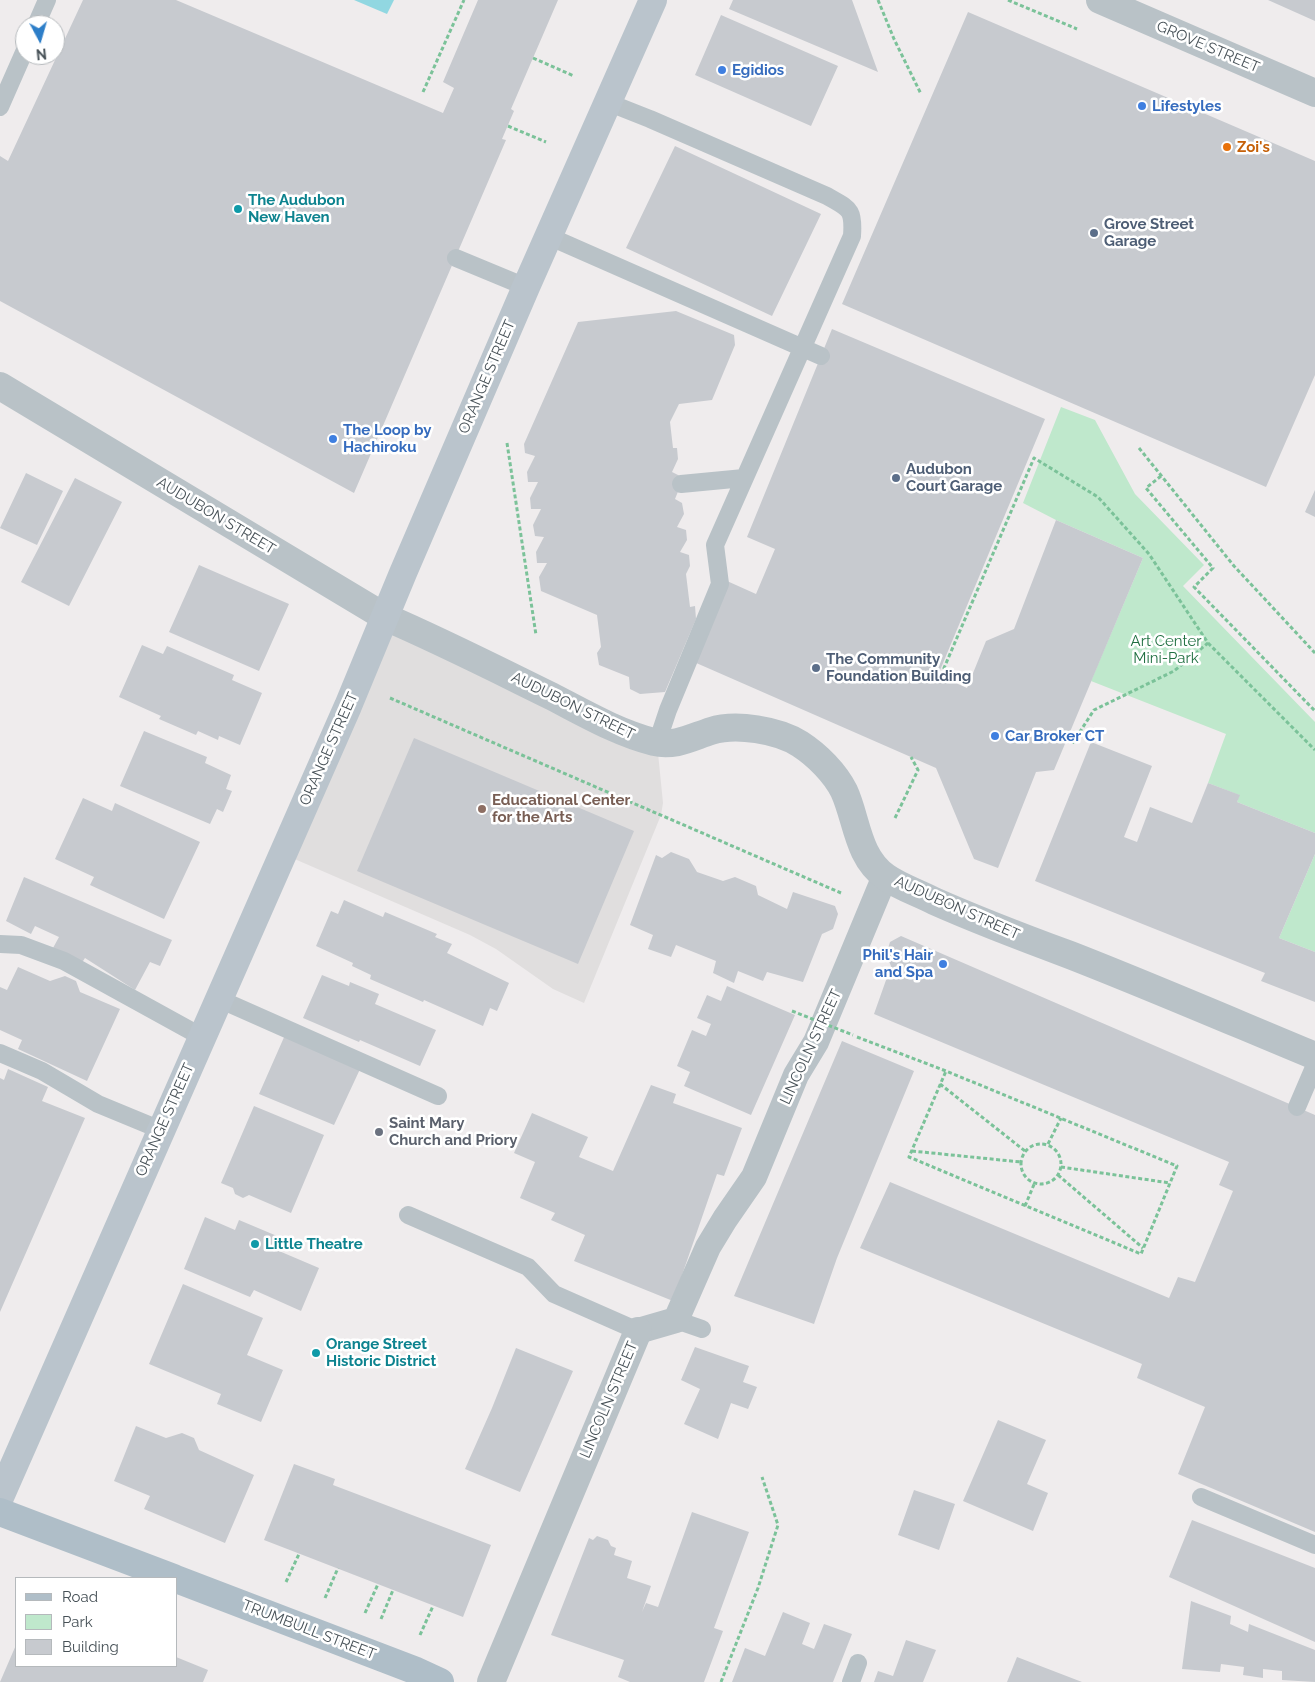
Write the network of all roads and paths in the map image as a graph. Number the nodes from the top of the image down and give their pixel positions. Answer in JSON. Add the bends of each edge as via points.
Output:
{"nodes":[{"id":1,"x":47,"y":0,"type":"edge"},
{"id":2,"x":464,"y":0,"type":"edge"},
{"id":3,"x":653,"y":0,"type":"edge"},
{"id":4,"x":878,"y":0,"type":"edge"},
{"id":5,"x":1100,"y":0,"type":"edge"},
{"id":6,"x":40,"y":15,"type":"edge"},
{"id":7,"x":533,"y":58,"type":"dead end"},
{"id":8,"x":18,"y":65,"type":"edge"},
{"id":9,"x":574,"y":76,"type":"dead end"},
{"id":10,"x":423,"y":92,"type":"dead end"},
{"id":11,"x":1315,"y":93,"type":"edge"},
{"id":12,"x":921,"y":94,"type":"dead end"},
{"id":13,"x":607,"y":102,"type":"junction"},
{"id":14,"x":0,"y":107,"type":"edge"},
{"id":15,"x":508,"y":126,"type":"dead end"},
{"id":16,"x":546,"y":142,"type":"dead end"},
{"id":17,"x":548,"y":236,"type":"junction"},
{"id":18,"x":456,"y":258,"type":"dead end"},
{"id":19,"x":526,"y":287,"type":"junction"},
{"id":20,"x":802,"y":348,"type":"junction"},
{"id":21,"x":821,"y":356,"type":"dead end"},
{"id":22,"x":0,"y":387,"type":"edge"},
{"id":23,"x":508,"y":442,"type":"dead end"},
{"id":24,"x":1138,"y":448,"type":"dead end"},
{"id":25,"x":1161,"y":476,"type":"junction"},
{"id":26,"x":744,"y":478,"type":"junction"},
{"id":27,"x":681,"y":484,"type":"dead end"},
{"id":28,"x":385,"y":617,"type":"junction"},
{"id":29,"x":536,"y":635,"type":"dead end"},
{"id":30,"x":1208,"y":643,"type":"junction"},
{"id":31,"x":1315,"y":653,"type":"edge"},
{"id":32,"x":941,"y":675,"type":"dead end"},
{"id":33,"x":387,"y":697,"type":"dead end"},
{"id":34,"x":1315,"y":711,"type":"edge"},
{"id":35,"x":657,"y":743,"type":"junction"},
{"id":36,"x":1072,"y":744,"type":"dead end"},
{"id":37,"x":1315,"y":750,"type":"edge"},
{"id":38,"x":911,"y":757,"type":"dead end"},
{"id":39,"x":895,"y":818,"type":"dead end"},
{"id":40,"x":885,"y":876,"type":"junction"},
{"id":41,"x":847,"y":896,"type":"dead end"},
{"id":42,"x":0,"y":944,"type":"edge"},
{"id":43,"x":219,"y":999,"type":"junction"},
{"id":44,"x":792,"y":1011,"type":"dead end"},
{"id":45,"x":202,"y":1037,"type":"junction"},
{"id":46,"x":0,"y":1053,"type":"edge"},
{"id":47,"x":1315,"y":1056,"type":"edge"},
{"id":48,"x":1315,"y":1065,"type":"edge"},
{"id":49,"x":946,"y":1071,"type":"junction"},
{"id":50,"x":940,"y":1084,"type":"junction"},
{"id":51,"x":438,"y":1096,"type":"dead end"},
{"id":52,"x":1297,"y":1107,"type":"dead end"},
{"id":53,"x":1061,"y":1118,"type":"junction"},
{"id":54,"x":161,"y":1130,"type":"junction"},
{"id":55,"x":1048,"y":1144,"type":"junction"},
{"id":56,"x":912,"y":1151,"type":"junction"},
{"id":57,"x":1025,"y":1151,"type":"junction"},
{"id":58,"x":1022,"y":1162,"type":"junction"},
{"id":59,"x":1061,"y":1167,"type":"junction"},
{"id":60,"x":1058,"y":1175,"type":"junction"},
{"id":61,"x":1034,"y":1182,"type":"junction"},
{"id":62,"x":1170,"y":1183,"type":"junction"},
{"id":63,"x":1024,"y":1206,"type":"junction"},
{"id":64,"x":408,"y":1215,"type":"dead end"},
{"id":65,"x":1143,"y":1248,"type":"junction"},
{"id":66,"x":676,"y":1320,"type":"junction"},
{"id":67,"x":702,"y":1330,"type":"dead end"},
{"id":68,"x":638,"y":1331,"type":"junction"},
{"id":69,"x":762,"y":1477,"type":"dead end"},
{"id":70,"x":0,"y":1497,"type":"edge"},
{"id":71,"x":1201,"y":1497,"type":"dead end"},
{"id":72,"x":0,"y":1512,"type":"edge"},
{"id":73,"x":1315,"y":1545,"type":"edge"},
{"id":74,"x":299,"y":1554,"type":"dead end"},
{"id":75,"x":338,"y":1568,"type":"dead end"},
{"id":76,"x":170,"y":1577,"type":"edge"},
{"id":77,"x":178,"y":1580,"type":"edge"},
{"id":78,"x":286,"y":1582,"type":"dead end"},
{"id":79,"x":378,"y":1584,"type":"dead end"},
{"id":80,"x":393,"y":1590,"type":"dead end"},
{"id":81,"x":325,"y":1598,"type":"dead end"},
{"id":82,"x":433,"y":1606,"type":"dead end"},
{"id":83,"x":365,"y":1613,"type":"dead end"},
{"id":84,"x":381,"y":1619,"type":"dead end"},
{"id":85,"x":420,"y":1635,"type":"dead end"},
{"id":86,"x":858,"y":1663,"type":"dead end"},
{"id":87,"x":440,"y":1682,"type":"edge"},
{"id":88,"x":491,"y":1682,"type":"edge"},
{"id":89,"x":721,"y":1682,"type":"edge"},
{"id":90,"x":851,"y":1682,"type":"edge"}],
"edges":[{"from":1,"to":6,"type":"lane"},
{"from":2,"to":10,"type":"path"},
{"from":3,"to":13,"type":"main road","name":"ORANGE STREET"},
{"from":4,"to":12,"type":"path"},
{"from":5,"to":11,"type":"street","name":"GROVE STREET"},
{"from":7,"to":9,"type":"path"},
{"from":8,"to":14,"type":"lane"},
{"from":13,"to":17,"type":"main road","name":"ORANGE STREET"},
{"from":13,"to":20,"type":"lane","via":[[827,196],[847,208],[853,219],[852,236]]},
{"from":15,"to":16,"type":"path"},
{"from":17,"to":19,"type":"main road","name":"ORANGE STREET"},
{"from":17,"to":20,"type":"lane"},
{"from":18,"to":19,"type":"lane"},
{"from":19,"to":28,"type":"main road","name":"ORANGE STREET"},
{"from":20,"to":21,"type":"lane"},
{"from":20,"to":26,"type":"lane"},
{"from":22,"to":28,"type":"street","name":"AUDUBON STREET"},
{"from":23,"to":29,"type":"path"},
{"from":24,"to":25,"type":"path"},
{"from":25,"to":31,"type":"path","via":[[1234,566]]},
{"from":25,"to":34,"type":"path","via":[[1146,488],[1213,568],[1194,587]]},
{"from":26,"to":27,"type":"lane"},
{"from":26,"to":35,"type":"lane","via":[[715,545],[720,584]]},
{"from":28,"to":35,"type":"street","name":"AUDUBON STREET","via":[[435,638],[619,730]]},
{"from":28,"to":43,"type":"main road","name":"ORANGE STREET"},
{"from":30,"to":32,"type":"path","via":[[1149,554],[1098,498],[1034,458]]},
{"from":30,"to":36,"type":"path","via":[[1174,672],[1094,710]]},
{"from":30,"to":37,"type":"path"},
{"from":33,"to":41,"type":"path"},
{"from":35,"to":40,"type":"street","name":"AUDUBON STREET","via":[[681,742],[732,727],[764,730],[799,743],[835,776],[844,792],[863,848]]},
{"from":38,"to":39,"type":"path","via":[[918,770]]},
{"from":40,"to":47,"type":"street","name":"AUDUBON STREET","via":[[994,926]]},
{"from":40,"to":66,"type":"street","name":"LINCOLN STREET","via":[[816,1042],[796,1075],[754,1177],[708,1247]]},
{"from":42,"to":45,"type":"lane","via":[[21,945],[64,961]]},
{"from":43,"to":45,"type":"main road","name":"ORANGE STREET"},
{"from":43,"to":51,"type":"lane"},
{"from":44,"to":49,"type":"path","bridge":true},
{"from":45,"to":54,"type":"main road","name":"ORANGE STREET"},
{"from":46,"to":54,"type":"lane","via":[[42,1072],[98,1104]]},
{"from":48,"to":52,"type":"lane"},
{"from":49,"to":50,"type":"path"},
{"from":49,"to":53,"type":"path"},
{"from":50,"to":56,"type":"path"},
{"from":50,"to":57,"type":"path"},
{"from":53,"to":55,"type":"path"},
{"from":53,"to":62,"type":"path","via":[[1177,1166]]},
{"from":54,"to":70,"type":"main road","name":"ORANGE STREET"},
{"from":55,"to":57,"type":"path","via":[[1038,1143]]},
{"from":55,"to":59,"type":"path","via":[[1059,1154]]},
{"from":56,"to":58,"type":"path"},
{"from":56,"to":63,"type":"path","via":[[909,1158]]},
{"from":57,"to":58,"type":"path"},
{"from":58,"to":61,"type":"path","via":[[1022,1172]]},
{"from":59,"to":60,"type":"path"},
{"from":59,"to":62,"type":"path"},
{"from":60,"to":61,"type":"path","via":[[1052,1182]]},
{"from":60,"to":65,"type":"path"},
{"from":61,"to":63,"type":"path"},
{"from":62,"to":65,"type":"path"},
{"from":63,"to":65,"type":"path","via":[[1141,1254]]},
{"from":64,"to":68,"type":"lane","via":[[528,1268],[554,1294]]},
{"from":66,"to":67,"type":"lane"},
{"from":66,"to":68,"type":"street","name":"LINCOLN STREET"},
{"from":68,"to":88,"type":"street","name":"LINCOLN STREET"},
{"from":69,"to":89,"type":"path","via":[[778,1525],[758,1588]]},
{"from":71,"to":73,"type":"lane"},
{"from":72,"to":76,"type":"main road","name":"TRUMBULL STREET"},
{"from":74,"to":78,"type":"path"},
{"from":75,"to":81,"type":"path"},
{"from":77,"to":87,"type":"main road","name":"TRUMBULL STREET"},
{"from":79,"to":83,"type":"path"},
{"from":80,"to":84,"type":"path"},
{"from":82,"to":85,"type":"path"},
{"from":86,"to":90,"type":"lane"}]}
